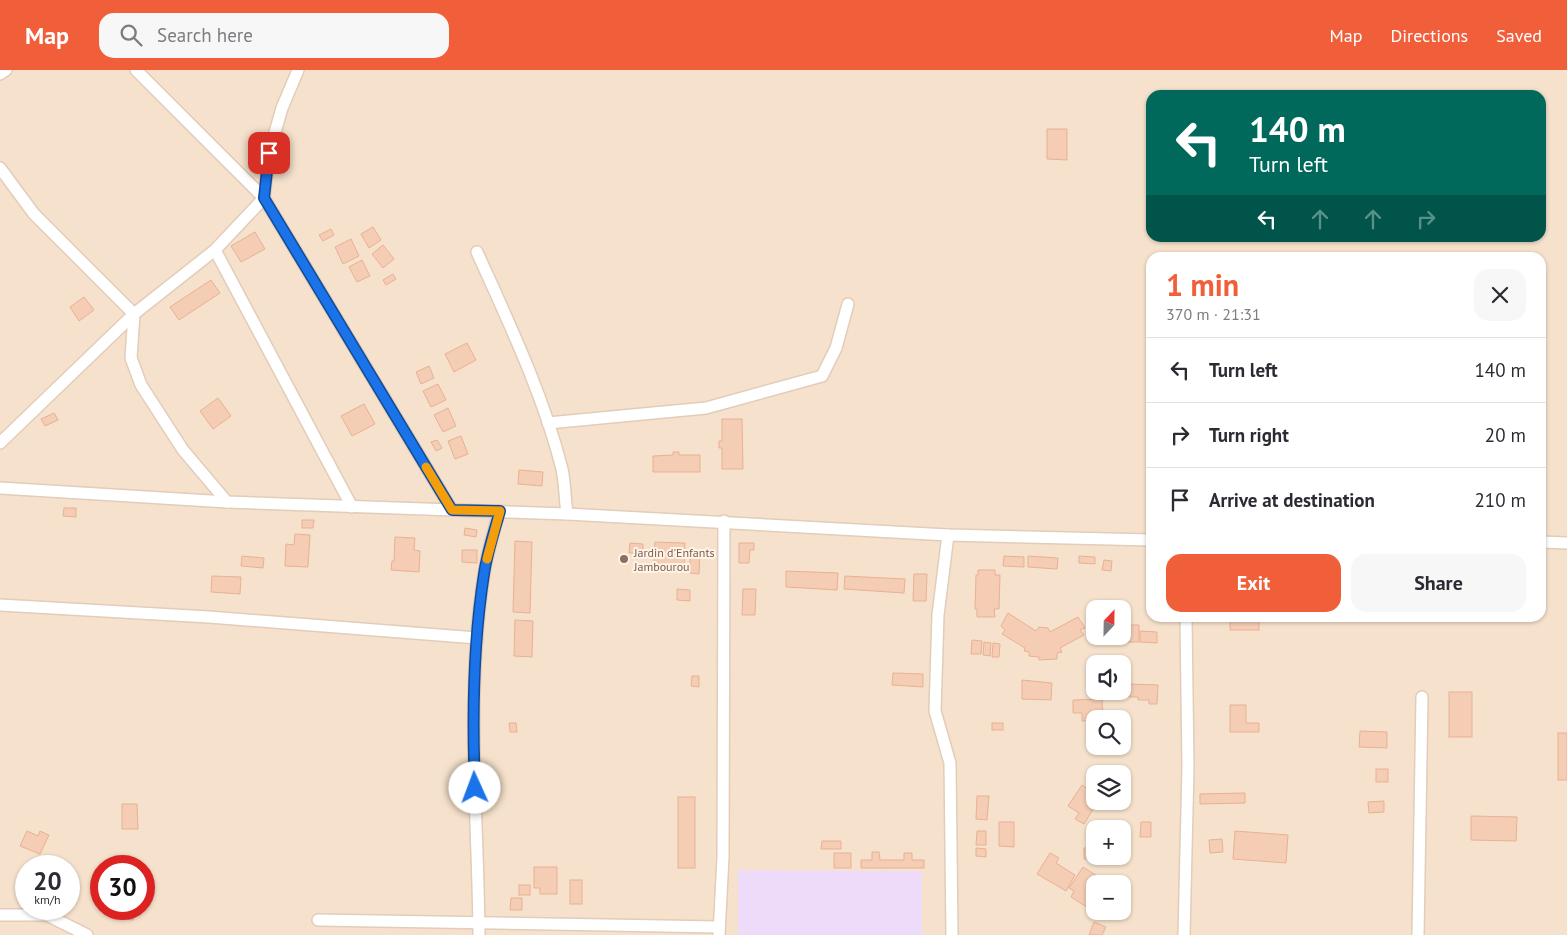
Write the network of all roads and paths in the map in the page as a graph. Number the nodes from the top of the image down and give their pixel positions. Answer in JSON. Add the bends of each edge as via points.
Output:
{"nodes":[{"id":1,"x":6,"y":70,"type":"edge"},
{"id":2,"x":136,"y":70,"type":"edge"},
{"id":3,"x":298,"y":70,"type":"edge"},
{"id":4,"x":0,"y":74,"type":"edge"},
{"id":5,"x":0,"y":168,"type":"edge"},
{"id":6,"x":264,"y":198,"type":"junction"},
{"id":7,"x":215,"y":250,"type":"junction"},
{"id":8,"x":477,"y":252,"type":"dead end"},
{"id":9,"x":848,"y":304,"type":"dead end"},
{"id":10,"x":134,"y":314,"type":"junction"},
{"id":11,"x":548,"y":423,"type":"junction"},
{"id":12,"x":0,"y":443,"type":"edge"},
{"id":13,"x":0,"y":488,"type":"edge"},
{"id":14,"x":227,"y":502,"type":"junction"},
{"id":15,"x":352,"y":507,"type":"junction"},
{"id":16,"x":452,"y":510,"type":"junction"},
{"id":17,"x":500,"y":511,"type":"junction"},
{"id":18,"x":567,"y":514,"type":"junction"},
{"id":19,"x":724,"y":521,"type":"junction"},
{"id":20,"x":948,"y":535,"type":"junction"},
{"id":21,"x":1146,"y":540,"type":"edge"},
{"id":22,"x":1546,"y":542,"type":"edge"},
{"id":23,"x":1567,"y":543,"type":"edge"},
{"id":24,"x":0,"y":605,"type":"edge"},
{"id":25,"x":1186,"y":622,"type":"edge"},
{"id":26,"x":478,"y":638,"type":"junction"},
{"id":27,"x":1422,"y":697,"type":"dead end"},
{"id":28,"x":0,"y":915,"type":"edge"},
{"id":29,"x":318,"y":920,"type":"dead end"},
{"id":30,"x":479,"y":923,"type":"junction"},
{"id":31,"x":719,"y":931,"type":"edge"},
{"id":32,"x":88,"y":935,"type":"edge"},
{"id":33,"x":479,"y":935,"type":"edge"},
{"id":34,"x":952,"y":935,"type":"edge"},
{"id":35,"x":1184,"y":935,"type":"edge"},
{"id":36,"x":1418,"y":935,"type":"edge"}],
"edges":[{"from":1,"to":4,"type":"street"},
{"from":2,"to":6,"type":"street"},
{"from":3,"to":6,"type":"street","via":[[282,108],[269,153]]},
{"from":5,"to":10,"type":"street","via":[[34,214]]},
{"from":6,"to":7,"type":"street"},
{"from":6,"to":16,"type":"street"},
{"from":7,"to":10,"type":"street"},
{"from":7,"to":15,"type":"street"},
{"from":8,"to":11,"type":"street","via":[[521,349]]},
{"from":9,"to":11,"type":"street","via":[[836,348],[822,376],[706,408]]},
{"from":10,"to":12,"type":"street"},
{"from":10,"to":14,"type":"street","via":[[131,358],[140,385],[183,450]]},
{"from":11,"to":18,"type":"street","via":[[562,470]]},
{"from":13,"to":14,"type":"street"},
{"from":14,"to":15,"type":"street"},
{"from":15,"to":16,"type":"street"},
{"from":16,"to":17,"type":"street"},
{"from":17,"to":18,"type":"street"},
{"from":17,"to":26,"type":"street","via":[[484,573]]},
{"from":18,"to":19,"type":"street"},
{"from":19,"to":20,"type":"street"},
{"from":19,"to":31,"type":"street","via":[[723,857]]},
{"from":20,"to":21,"type":"street"},
{"from":20,"to":34,"type":"street","via":[[938,615],[935,710],[950,763]]},
{"from":22,"to":23,"type":"street"},
{"from":24,"to":26,"type":"street"},
{"from":25,"to":35,"type":"street","via":[[1188,767]]},
{"from":26,"to":30,"type":"street","via":[[473,730]]},
{"from":27,"to":36,"type":"street"},
{"from":28,"to":32,"type":"street","via":[[47,915]]},
{"from":29,"to":30,"type":"street"},
{"from":30,"to":31,"type":"street"},
{"from":30,"to":33,"type":"street"}]}
